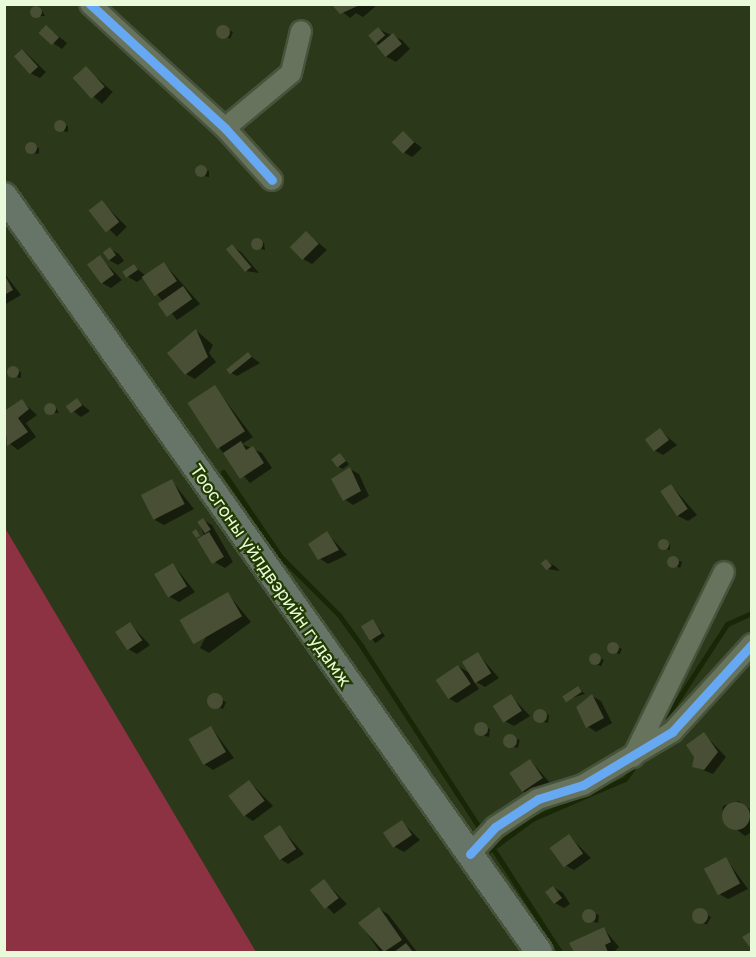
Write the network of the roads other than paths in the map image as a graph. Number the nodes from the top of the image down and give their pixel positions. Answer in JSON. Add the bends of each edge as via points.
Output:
{"nodes":[{"id":1,"x":90,"y":4,"type":"edge"},
{"id":2,"x":302,"y":31,"type":"dead end"},
{"id":3,"x":225,"y":128,"type":"junction"},
{"id":4,"x":272,"y":180,"type":"dead end"},
{"id":5,"x":4,"y":196,"type":"edge"},
{"id":6,"x":724,"y":572,"type":"dead end"},
{"id":7,"x":752,"y":644,"type":"edge"},
{"id":8,"x":633,"y":757,"type":"junction"},
{"id":9,"x":470,"y":854,"type":"junction"},
{"id":10,"x":539,"y":952,"type":"edge"}],
"edges":[{"from":1,"to":3,"type":"street"},
{"from":2,"to":3,"type":"street","via":[[291,73]]},
{"from":3,"to":4,"type":"street"},
{"from":5,"to":9,"type":"main road","name":"Тоосгоны үйлдвэрийн гудамж"},
{"from":6,"to":8,"type":"street"},
{"from":7,"to":8,"type":"street","via":[[696,711]]},
{"from":8,"to":9,"type":"street","via":[[583,785],[538,798],[495,827]]},
{"from":9,"to":10,"type":"main road","name":"Тоосгоны үйлдвэрийн гудамж"}]}
